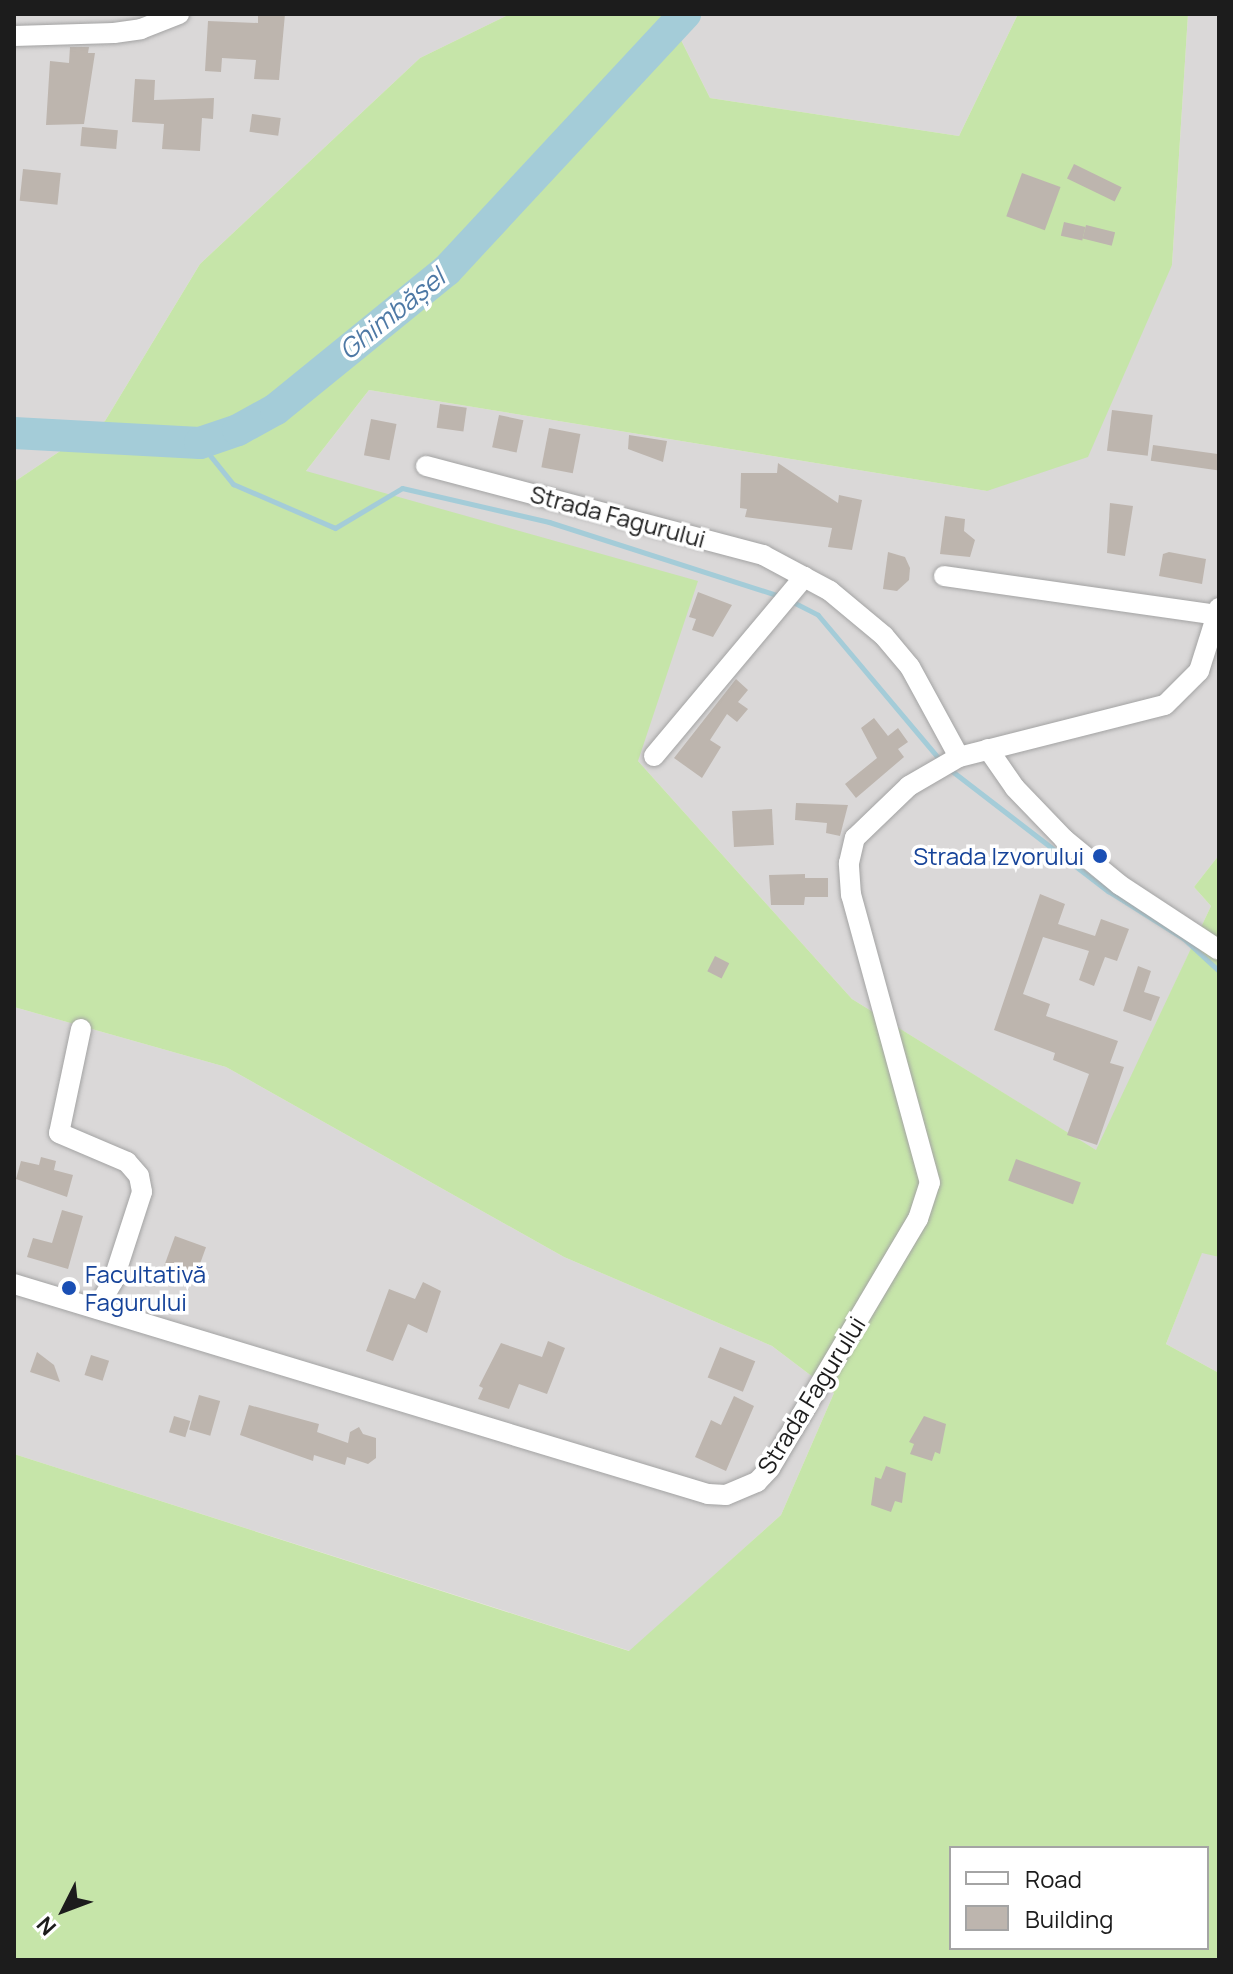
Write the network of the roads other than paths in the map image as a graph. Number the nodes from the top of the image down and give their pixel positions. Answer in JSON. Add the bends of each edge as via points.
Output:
{"nodes":[{"id":1,"x":179,"y":14,"type":"edge"},
{"id":2,"x":14,"y":36,"type":"edge"},
{"id":3,"x":426,"y":466,"type":"dead end"},
{"id":4,"x":944,"y":576,"type":"dead end"},
{"id":5,"x":791,"y":591,"type":"junction"},
{"id":6,"x":1218,"y":611,"type":"edge"},
{"id":7,"x":988,"y":749,"type":"junction"},
{"id":8,"x":654,"y":756,"type":"dead end"},
{"id":9,"x":949,"y":762,"type":"junction"},
{"id":10,"x":1219,"y":950,"type":"edge"},
{"id":11,"x":81,"y":1029,"type":"dead end"},
{"id":12,"x":14,"y":1284,"type":"edge"},
{"id":13,"x":97,"y":1309,"type":"junction"}],
"edges":[{"from":1,"to":2,"type":"street","via":[[114,33]]},
{"from":3,"to":5,"type":"street","name":"Strada Fagurului","via":[[763,555]]},
{"from":4,"to":6,"type":"street"},
{"from":5,"to":8,"type":"street"},
{"from":5,"to":9,"type":"street","name":"Strada Fagurului","via":[[855,608],[884,636],[910,667]]},
{"from":6,"to":7,"type":"street","name":"Strada Fagurului","via":[[1199,671],[1165,705]]},
{"from":7,"to":9,"type":"street","name":"Strada Fagurului"},
{"from":7,"to":10,"type":"street","via":[[1015,788],[1064,839],[1120,885]]},
{"from":9,"to":13,"type":"street","name":"Strada Fagurului","via":[[873,817],[855,838],[849,863],[869,969],[929,1165],[928,1191],[910,1232],[757,1482],[726,1495],[708,1494]]},
{"from":11,"to":13,"type":"street","via":[[59,1133],[127,1162],[139,1176],[142,1192],[113,1281]]},
{"from":12,"to":13,"type":"street","name":"Strada Fagurului"}]}
